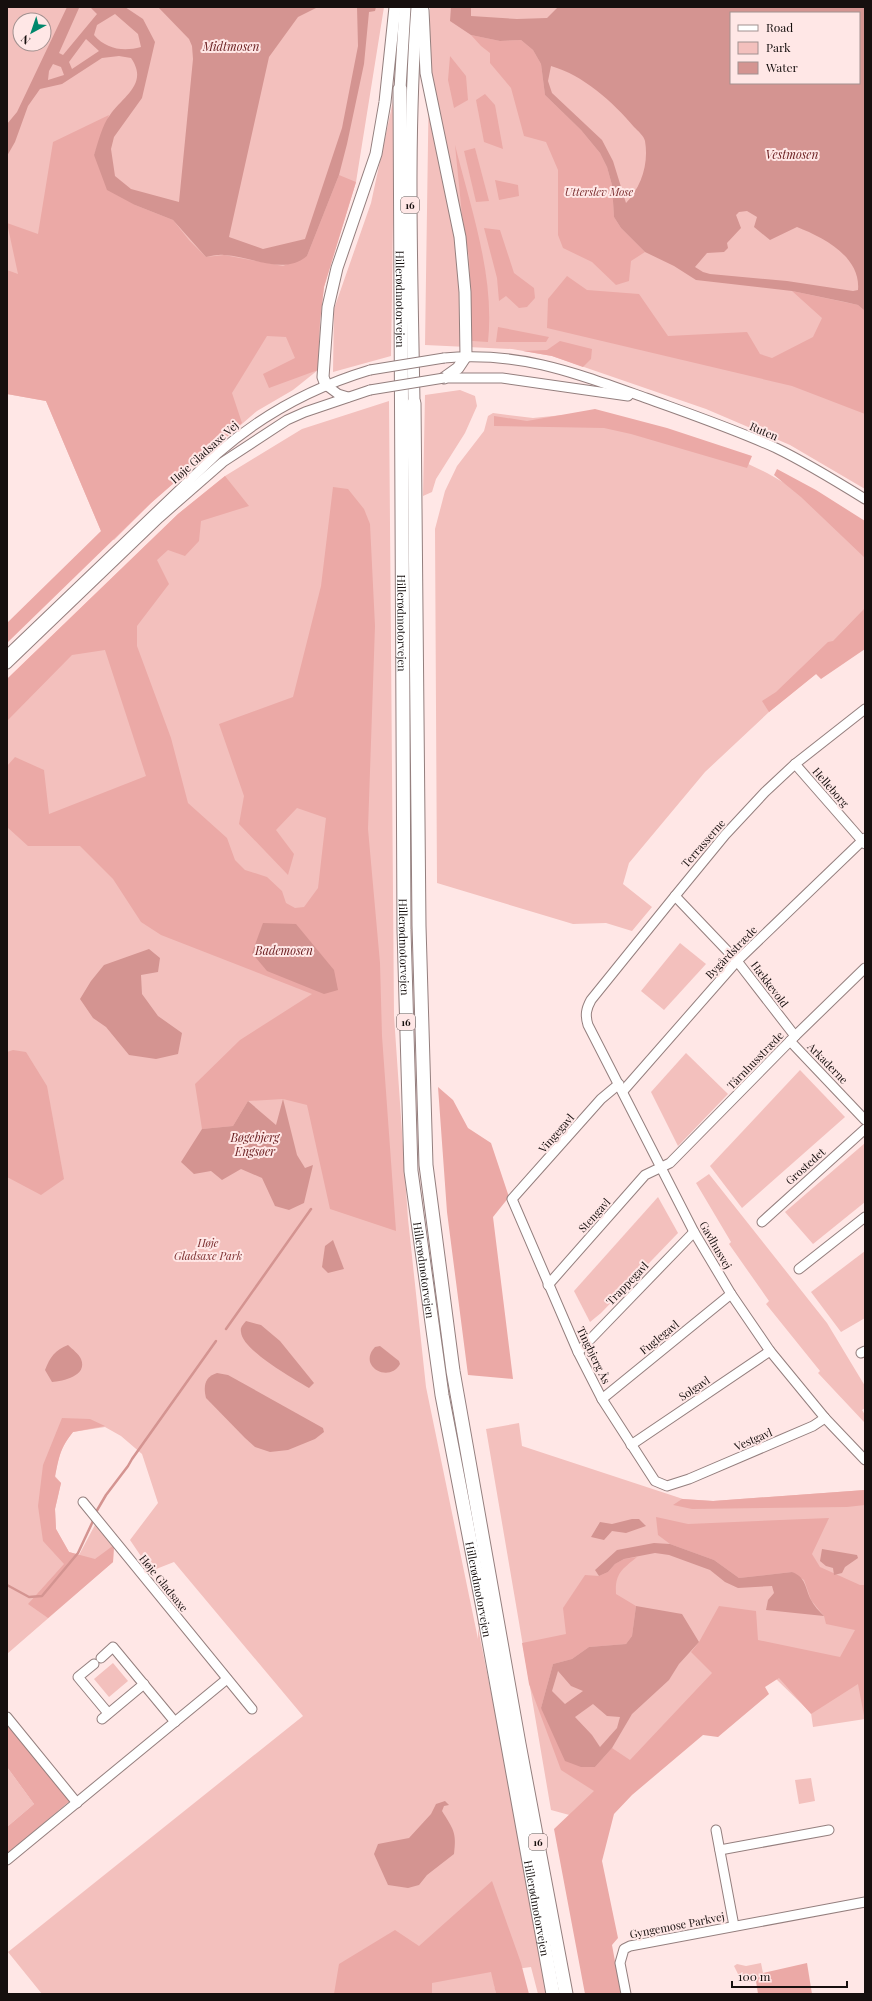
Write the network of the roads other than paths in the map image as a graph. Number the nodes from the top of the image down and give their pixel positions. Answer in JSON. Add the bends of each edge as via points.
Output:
{"nodes":[{"id":1,"x":395,"y":7,"type":"edge"},
{"id":2,"x":405,"y":7,"type":"edge"},
{"id":3,"x":417,"y":7,"type":"edge"},
{"id":4,"x":423,"y":7,"type":"edge"},
{"id":5,"x":400,"y":89,"type":"joint"},
{"id":6,"x":466,"y":356,"type":"junction"},
{"id":7,"x":444,"y":378,"type":"junction"},
{"id":8,"x":326,"y":385,"type":"junction"},
{"id":9,"x":348,"y":397,"type":"junction"},
{"id":10,"x":647,"y":399,"type":"junction"},
{"id":11,"x":414,"y":403,"type":"joint"},
{"id":12,"x":865,"y":499,"type":"edge"},
{"id":13,"x":7,"y":655,"type":"edge"},
{"id":14,"x":7,"y":664,"type":"edge"},
{"id":15,"x":865,"y":709,"type":"edge"},
{"id":16,"x":795,"y":764,"type":"junction"},
{"id":17,"x":864,"y":841,"type":"edge"},
{"id":18,"x":675,"y":896,"type":"junction"},
{"id":19,"x":737,"y":961,"type":"junction"},
{"id":20,"x":865,"y":968,"type":"edge"},
{"id":21,"x":586,"y":1016,"type":"joint"},
{"id":22,"x":792,"y":1039,"type":"junction"},
{"id":23,"x":621,"y":1087,"type":"junction"},
{"id":24,"x":865,"y":1120,"type":"edge"},
{"id":25,"x":865,"y":1129,"type":"edge"},
{"id":26,"x":661,"y":1167,"type":"junction"},
{"id":27,"x":512,"y":1199,"type":"joint"},
{"id":28,"x":865,"y":1217,"type":"edge"},
{"id":29,"x":762,"y":1222,"type":"dead end"},
{"id":30,"x":694,"y":1232,"type":"junction"},
{"id":31,"x":799,"y":1269,"type":"dead end"},
{"id":32,"x":548,"y":1285,"type":"junction"},
{"id":33,"x":731,"y":1294,"type":"junction"},
{"id":34,"x":770,"y":1351,"type":"junction"},
{"id":35,"x":578,"y":1352,"type":"junction"},
{"id":36,"x":602,"y":1399,"type":"junction"},
{"id":37,"x":825,"y":1418,"type":"junction"},
{"id":38,"x":631,"y":1445,"type":"junction"},
{"id":39,"x":865,"y":1460,"type":"edge"},
{"id":40,"x":689,"y":1479,"type":"joint"},
{"id":41,"x":83,"y":1502,"type":"dead end"},
{"id":42,"x":227,"y":1679,"type":"junction"},
{"id":43,"x":144,"y":1684,"type":"junction"},
{"id":44,"x":252,"y":1709,"type":"dead end"},
{"id":45,"x":7,"y":1718,"type":"edge"},
{"id":46,"x":175,"y":1722,"type":"junction"},
{"id":47,"x":77,"y":1803,"type":"junction"},
{"id":48,"x":716,"y":1830,"type":"dead end"},
{"id":49,"x":829,"y":1830,"type":"dead end"},
{"id":50,"x":720,"y":1850,"type":"junction"},
{"id":51,"x":7,"y":1860,"type":"edge"},
{"id":52,"x":865,"y":1902,"type":"edge"},
{"id":53,"x":734,"y":1926,"type":"junction"},
{"id":54,"x":553,"y":1994,"type":"edge"},
{"id":55,"x":567,"y":1994,"type":"edge"},
{"id":56,"x":626,"y":1994,"type":"edge"}],
"edges":[{"from":1,"to":8,"type":"main road","via":[[385,102],[376,154],[337,268],[328,307],[323,377]]},
{"from":2,"to":5,"type":"main road","name":"Hillerødmotorvejen","number":"16"},
{"from":3,"to":11,"type":"main road","name":"Hillerødmotorvejen","number":"16","via":[[410,192]]},
{"from":4,"to":6,"type":"main road","via":[[426,73],[460,237],[465,292]]},
{"from":5,"to":54,"type":"highway","name":"Hillerødmotorvejen","number":"16","via":[[404,930],[411,1171],[442,1395]]},
{"from":6,"to":7,"type":"main road","via":[[458,368]]},
{"from":6,"to":8,"type":"street","name":"Høje Gladsaxe Vej","bridge":true,"via":[[370,370]]},
{"from":6,"to":10,"type":"street","name":"Ruten","via":[[503,358],[566,370]]},
{"from":7,"to":9,"type":"street","name":"Høje Gladsaxe Vej","bridge":true,"via":[[370,390]]},
{"from":7,"to":10,"type":"street","name":"Ruten","via":[[502,378]]},
{"from":8,"to":9,"type":"street","via":[[338,394]]},
{"from":8,"to":13,"type":"street","name":"Høje Gladsaxe Vej","via":[[261,420],[223,448]]},
{"from":9,"to":14,"type":"street","name":"Høje Gladsaxe Vej","via":[[287,420],[223,462],[159,518]]},
{"from":10,"to":12,"type":"street","name":"Ruten","via":[[777,449]]},
{"from":11,"to":55,"type":"highway","name":"Hillerødmotorvejen","number":"16","via":[[419,926],[426,1165],[453,1371],[519,1744]]},
{"from":15,"to":16,"type":"street","name":"Terrasserne"},
{"from":16,"to":17,"type":"street","name":"Helleborg"},
{"from":16,"to":18,"type":"street","name":"Terrasserne","via":[[725,835]]},
{"from":17,"to":19,"type":"street","name":"Bygårdstræde"},
{"from":18,"to":19,"type":"street","name":"Hækkevold"},
{"from":18,"to":21,"type":"street","name":"Terrasserne","via":[[591,1000]]},
{"from":19,"to":22,"type":"street","name":"Hækkevold"},
{"from":19,"to":23,"type":"street","name":"Bygårdstræde"},
{"from":20,"to":22,"type":"street","name":"Tårnhusstræde"},
{"from":21,"to":23,"type":"street","name":"Gavlhusvej","via":[[588,1025]]},
{"from":22,"to":24,"type":"street","name":"Arkaderne"},
{"from":22,"to":26,"type":"street","name":"Tårnhusstræde","via":[[670,1163]]},
{"from":23,"to":26,"type":"street","name":"Gavlhusvej"},
{"from":23,"to":27,"type":"street","name":"Vingegavl","via":[[601,1099]]},
{"from":25,"to":29,"type":"street","name":"Grostedet"},
{"from":26,"to":30,"type":"street","name":"Gavlhusvej"},
{"from":26,"to":32,"type":"street","name":"Stengavl","via":[[646,1175]]},
{"from":27,"to":32,"type":"street","name":"Tingbjerg Ås"},
{"from":28,"to":31,"type":"street"},
{"from":30,"to":33,"type":"street","name":"Gavlhusvej"},
{"from":30,"to":35,"type":"street","name":"Trappegavl"},
{"from":32,"to":35,"type":"street","name":"Tingbjerg Ås"},
{"from":33,"to":34,"type":"street","name":"Gavlhusvej"},
{"from":33,"to":36,"type":"street","name":"Fuglegavl"},
{"from":34,"to":37,"type":"street","name":"Gavlhusvej"},
{"from":34,"to":38,"type":"street","name":"Solgavl"},
{"from":35,"to":36,"type":"street","name":"Tingbjerg Ås"},
{"from":36,"to":38,"type":"street","name":"Tingbjerg Ås"},
{"from":37,"to":39,"type":"street","name":"Gavlhusvej"},
{"from":37,"to":40,"type":"street","name":"Vestgavl","via":[[813,1426]]},
{"from":38,"to":40,"type":"street","name":"Tingbjerg Ås","via":[[655,1481],[674,1485]]},
{"from":41,"to":42,"type":"street","name":"Høje Gladsaxe"},
{"from":42,"to":44,"type":"street","name":"Høje Gladsaxe"},
{"from":42,"to":46,"type":"street"},
{"from":43,"to":43,"type":"street","via":[[113,1647],[78,1677],[105,1716]]},
{"from":43,"to":46,"type":"street"},
{"from":45,"to":47,"type":"street"},
{"from":46,"to":47,"type":"street"},
{"from":47,"to":51,"type":"street"},
{"from":48,"to":50,"type":"street","name":"Gyngemose Parkvej"},
{"from":49,"to":50,"type":"street"},
{"from":50,"to":53,"type":"street","name":"Gyngemose Parkvej"},
{"from":52,"to":53,"type":"street","name":"Gyngemose Parkvej"},
{"from":53,"to":56,"type":"street","name":"Gyngemose Parkvej","via":[[624,1949],[620,1963]]}]}
